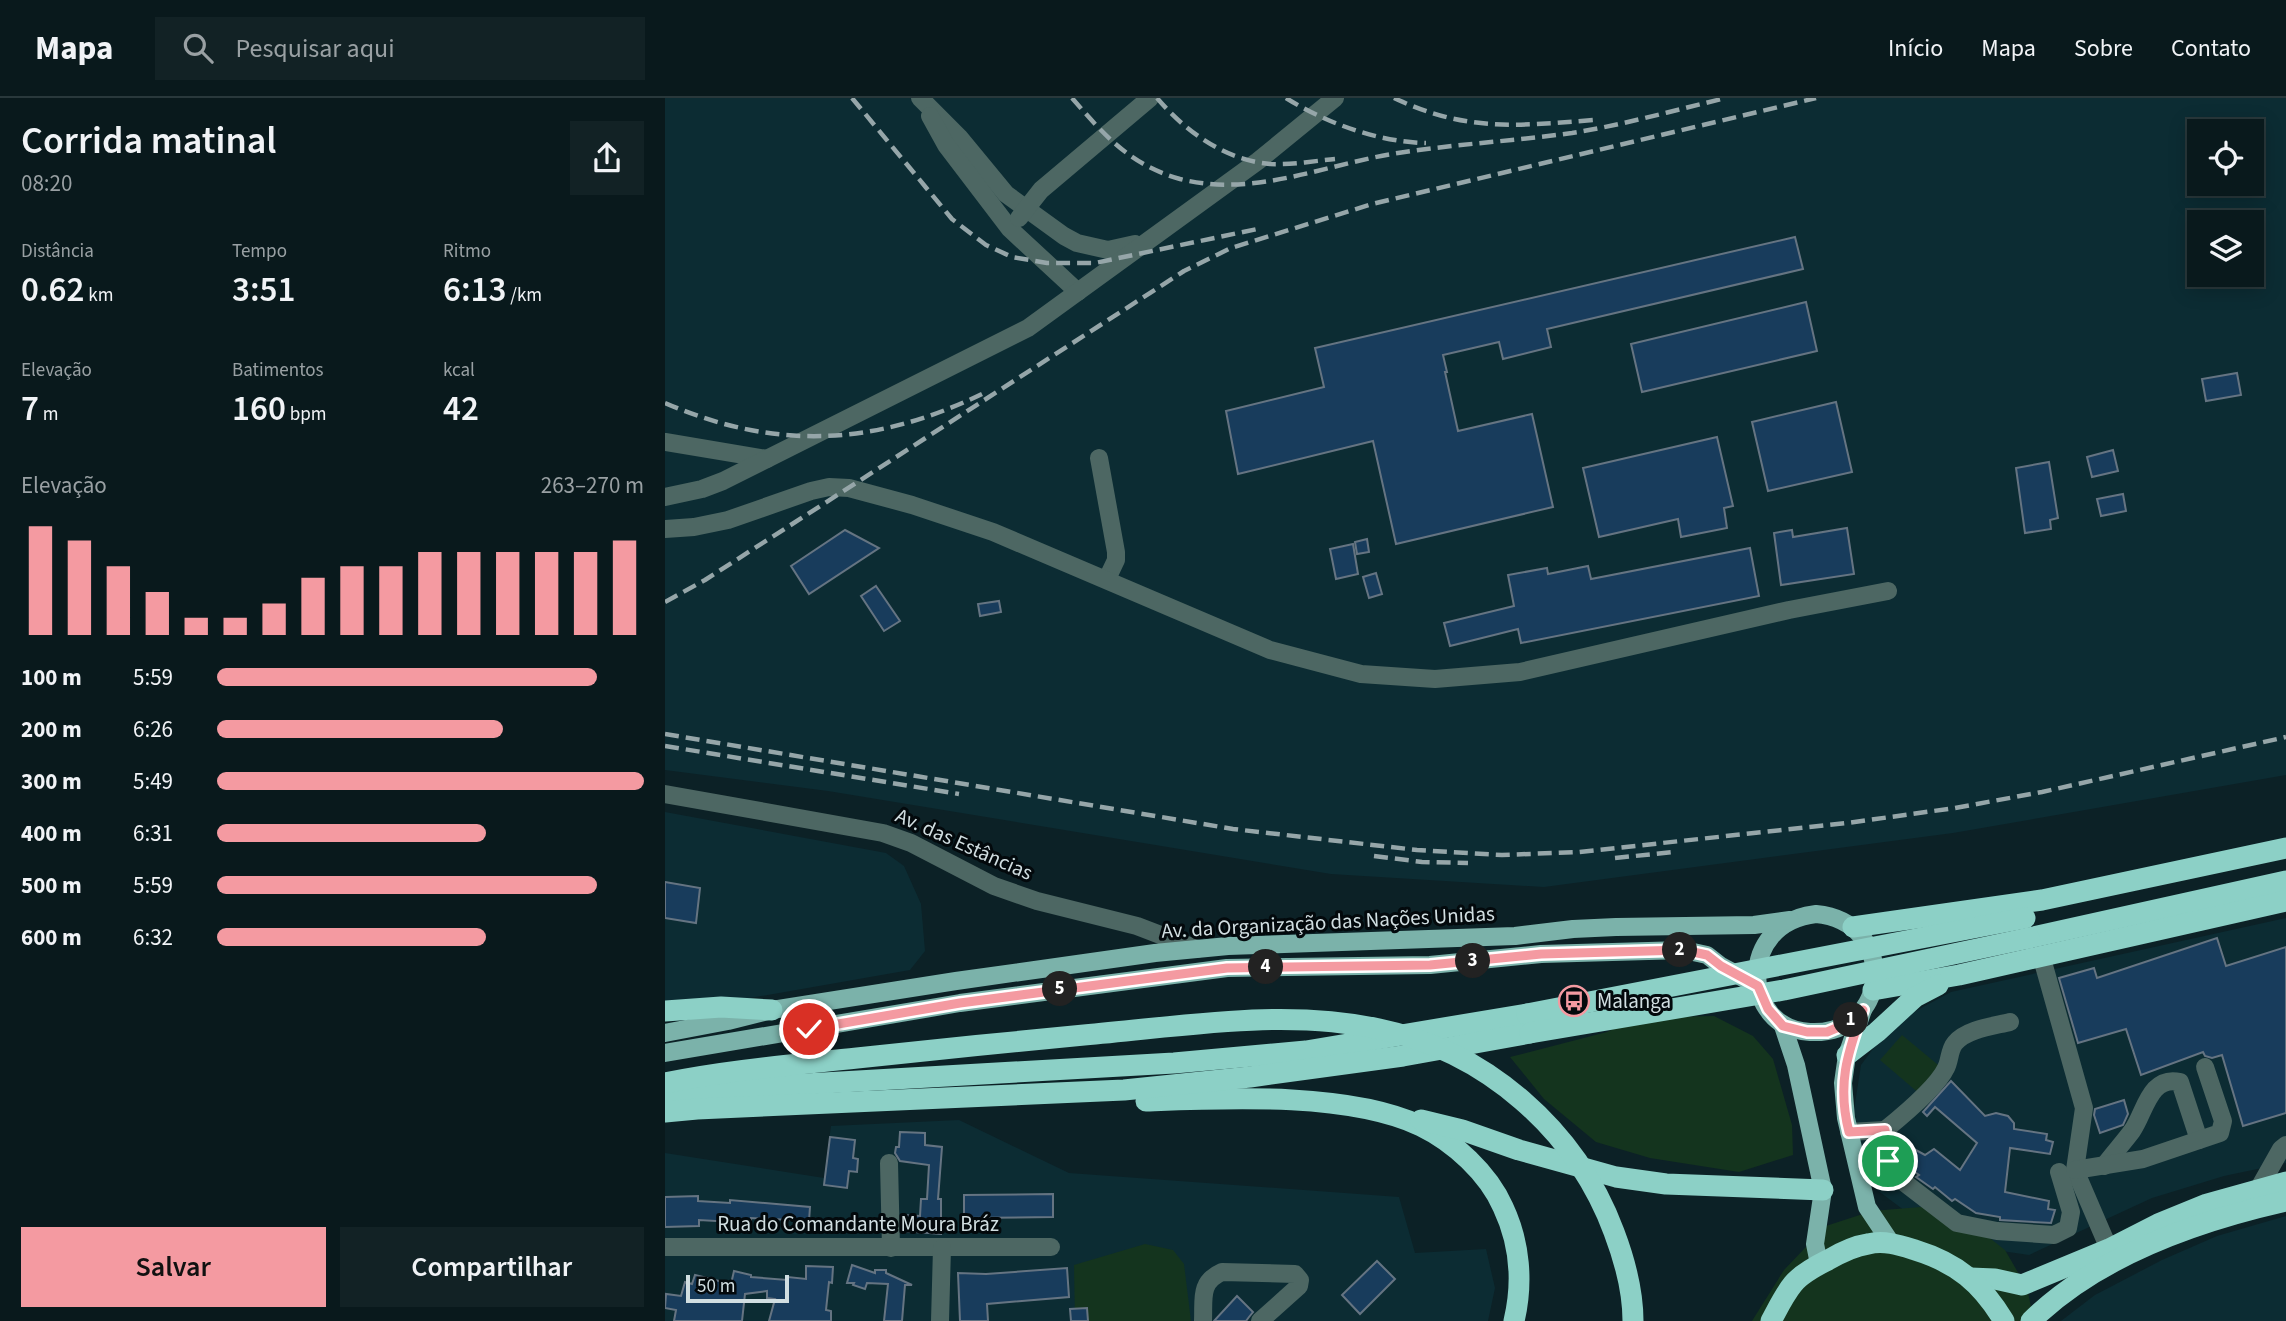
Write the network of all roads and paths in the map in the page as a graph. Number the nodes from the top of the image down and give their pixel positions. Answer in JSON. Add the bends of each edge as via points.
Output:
{"nodes":[{"id":1,"x":920,"y":98,"type":"edge"},
{"id":2,"x":1150,"y":98,"type":"edge"},
{"id":3,"x":1335,"y":100,"type":"edge"},
{"id":4,"x":1026,"y":209,"type":"junction"},
{"id":5,"x":1010,"y":229,"type":"junction"},
{"id":6,"x":1164,"y":231,"type":"junction"},
{"id":7,"x":1078,"y":292,"type":"junction"},
{"id":8,"x":665,"y":442,"type":"edge"},
{"id":9,"x":1100,"y":458,"type":"dead end"},
{"id":10,"x":767,"y":459,"type":"junction"},
{"id":11,"x":665,"y":497,"type":"edge"},
{"id":12,"x":665,"y":529,"type":"edge"},
{"id":13,"x":1107,"y":579,"type":"junction"},
{"id":14,"x":1888,"y":591,"type":"dead end"},
{"id":15,"x":665,"y":794,"type":"edge"},
{"id":16,"x":2286,"y":848,"type":"edge"},
{"id":17,"x":2286,"y":862,"type":"edge"},
{"id":18,"x":2286,"y":881,"type":"edge"},
{"id":19,"x":2286,"y":901,"type":"edge"},
{"id":20,"x":1790,"y":920,"type":"junction"},
{"id":21,"x":1853,"y":927,"type":"junction"},
{"id":22,"x":2032,"y":937,"type":"junction"},
{"id":23,"x":1197,"y":949,"type":"junction"},
{"id":24,"x":1959,"y":975,"type":"junction"},
{"id":25,"x":1758,"y":986,"type":"junction"},
{"id":26,"x":1873,"y":990,"type":"junction"},
{"id":27,"x":772,"y":1010,"type":"junction"},
{"id":28,"x":1863,"y":1010,"type":"junction"},
{"id":29,"x":665,"y":1011,"type":"edge"},
{"id":30,"x":2010,"y":1022,"type":"dead end"},
{"id":31,"x":1528,"y":1024,"type":"junction"},
{"id":32,"x":1783,"y":1026,"type":"junction"},
{"id":33,"x":665,"y":1033,"type":"edge"},
{"id":34,"x":665,"y":1053,"type":"edge"},
{"id":35,"x":1847,"y":1055,"type":"junction"},
{"id":36,"x":2205,"y":1067,"type":"dead end"},
{"id":37,"x":665,"y":1083,"type":"edge"},
{"id":38,"x":665,"y":1092,"type":"edge"},
{"id":39,"x":898,"y":1098,"type":"junction"},
{"id":40,"x":665,"y":1112,"type":"edge"},
{"id":41,"x":1394,"y":1117,"type":"junction"},
{"id":42,"x":1885,"y":1130,"type":"junction"},
{"id":43,"x":1849,"y":1132,"type":"junction"},
{"id":44,"x":2199,"y":1140,"type":"junction"},
{"id":45,"x":2286,"y":1145,"type":"edge"},
{"id":46,"x":889,"y":1163,"type":"dead end"},
{"id":47,"x":2103,"y":1166,"type":"junction"},
{"id":48,"x":2067,"y":1171,"type":"junction"},
{"id":49,"x":2286,"y":1182,"type":"edge"},
{"id":50,"x":2259,"y":1188,"type":"junction"},
{"id":51,"x":1823,"y":1190,"type":"junction"},
{"id":52,"x":2286,"y":1201,"type":"edge"},
{"id":53,"x":1891,"y":1242,"type":"junction"},
{"id":54,"x":665,"y":1247,"type":"edge"},
{"id":55,"x":1051,"y":1247,"type":"dead end"},
{"id":56,"x":891,"y":1248,"type":"junction"},
{"id":57,"x":942,"y":1248,"type":"junction"},
{"id":58,"x":2109,"y":1249,"type":"junction"},
{"id":59,"x":1819,"y":1264,"type":"junction"},
{"id":60,"x":1970,"y":1278,"type":"junction"},
{"id":61,"x":940,"y":1321,"type":"edge"},
{"id":62,"x":1203,"y":1321,"type":"edge"},
{"id":63,"x":1260,"y":1321,"type":"edge"},
{"id":64,"x":1514,"y":1321,"type":"edge"},
{"id":65,"x":1633,"y":1321,"type":"edge"},
{"id":66,"x":1771,"y":1321,"type":"edge"},
{"id":67,"x":2004,"y":1321,"type":"edge"},
{"id":68,"x":2031,"y":1321,"type":"edge"}],
"edges":[{"from":1,"to":4,"type":"street","via":[[999,187]]},
{"from":1,"to":5,"type":"street","via":[[946,145]]},
{"from":2,"to":4,"type":"street","via":[[1041,190]]},
{"from":3,"to":6,"type":"street"},
{"from":4,"to":5,"type":"street"},
{"from":4,"to":6,"type":"street","via":[[1077,243],[1108,250]]},
{"from":5,"to":7,"type":"street"},
{"from":6,"to":7,"type":"street"},
{"from":7,"to":10,"type":"street","via":[[1011,337]]},
{"from":8,"to":10,"type":"street"},
{"from":9,"to":13,"type":"street","via":[[1116,552]]},
{"from":10,"to":11,"type":"street","via":[[702,489]]},
{"from":12,"to":13,"type":"street","via":[[728,520],[811,491],[849,488],[993,532]]},
{"from":13,"to":14,"type":"street","via":[[1270,650],[1361,674],[1435,679],[1520,672]]},
{"from":15,"to":23,"type":"street","name":"Av. das Estâncias","via":[[867,828],[911,843],[994,886],[1137,926]]},
{"from":16,"to":21,"type":"highway","via":[[2042,900]]},
{"from":17,"to":22,"type":"highway"},
{"from":18,"to":22,"type":"highway"},
{"from":19,"to":22,"type":"highway"},
{"from":20,"to":21,"type":"main road","via":[[1829,915]]},
{"from":20,"to":23,"type":"main road","name":"Av. da Organização das Nações Unidas"},
{"from":20,"to":25,"type":"main road","via":[[1762,947]]},
{"from":21,"to":26,"type":"main road","via":[[1874,962]]},
{"from":22,"to":24,"type":"highway"},
{"from":22,"to":31,"type":"highway","bridge":true},
{"from":22,"to":48,"type":"street","via":[[2084,1108]]},
{"from":23,"to":27,"type":"main road","name":"Av. da Organização das Nações Unidas"},
{"from":24,"to":26,"type":"highway"},
{"from":24,"to":35,"type":"highway","via":[[1915,997]]},
{"from":25,"to":32,"type":"main road","via":[[1768,1009]]},
{"from":25,"to":34,"type":"main road","name":"Av. da Organização das Nações Unidas","via":[[1707,955],[1684,950],[1541,954],[1430,965],[1227,968],[960,1003]]},
{"from":26,"to":28,"type":"main road"},
{"from":27,"to":29,"type":"highway"},
{"from":27,"to":33,"type":"main road","name":"Av. da Organização das Nações Unidas"},
{"from":28,"to":32,"type":"main road","via":[[1827,1032]]},
{"from":28,"to":35,"type":"main road"},
{"from":30,"to":42,"type":"street","via":[[1955,1042],[1946,1068]]},
{"from":31,"to":38,"type":"highway","via":[[1174,1063]]},
{"from":31,"to":39,"type":"highway","via":[[1403,1056],[1250,1077],[1124,1090]]},
{"from":32,"to":51,"type":"main road"},
{"from":35,"to":43,"type":"main road","via":[[1843,1083]]},
{"from":36,"to":44,"type":"street","via":[[2223,1121],[2220,1133]]},
{"from":37,"to":65,"type":"highway","bridge":true,"via":[[760,1067],[1240,1021],[1328,1021],[1379,1028],[1416,1038],[1484,1071],[1517,1094],[1565,1143],[1606,1210],[1624,1259]]},
{"from":39,"to":40,"type":"highway"},
{"from":39,"to":41,"type":"highway","via":[[1045,1103],[1312,1101]]},
{"from":41,"to":51,"type":"highway","via":[[1462,1130],[1616,1177],[1666,1184]]},
{"from":41,"to":64,"type":"highway","via":[[1421,1126],[1465,1156],[1498,1195],[1516,1245],[1519,1301]]},
{"from":42,"to":43,"type":"street"},
{"from":42,"to":48,"type":"street","via":[[1888,1161],[1901,1180],[1957,1223],[2054,1236],[2068,1228]]},
{"from":43,"to":53,"type":"main road","via":[[1867,1208]]},
{"from":44,"to":47,"type":"street","via":[[2143,1159]]},
{"from":44,"to":47,"type":"street","via":[[2180,1083],[2172,1081],[2148,1096],[2135,1128]]},
{"from":45,"to":50,"type":"street"},
{"from":46,"to":56,"type":"street"},
{"from":47,"to":48,"type":"street"},
{"from":48,"to":58,"type":"street"},
{"from":49,"to":50,"type":"highway"},
{"from":50,"to":58,"type":"highway","via":[[2207,1204]]},
{"from":51,"to":59,"type":"main road","via":[[1815,1244]]},
{"from":52,"to":68,"type":"highway","via":[[2204,1225],[2112,1263],[2049,1303]]},
{"from":53,"to":59,"type":"highway","via":[[1868,1244]]},
{"from":53,"to":60,"type":"highway","via":[[1933,1255]]},
{"from":54,"to":56,"type":"street","name":"Rua do Comandante Moura Bráz"},
{"from":55,"to":57,"type":"street","name":"Rua do Comandante Moura Bráz"},
{"from":56,"to":57,"type":"street","name":"Rua do Comandante Moura Bráz"},
{"from":57,"to":61,"type":"street"},
{"from":58,"to":60,"type":"highway","via":[[2022,1285]]},
{"from":59,"to":66,"type":"highway","via":[[1795,1281]]},
{"from":60,"to":67,"type":"highway"},
{"from":62,"to":63,"type":"street","via":[[1205,1287],[1211,1277],[1222,1272],[1295,1274],[1299,1286]]}]}
